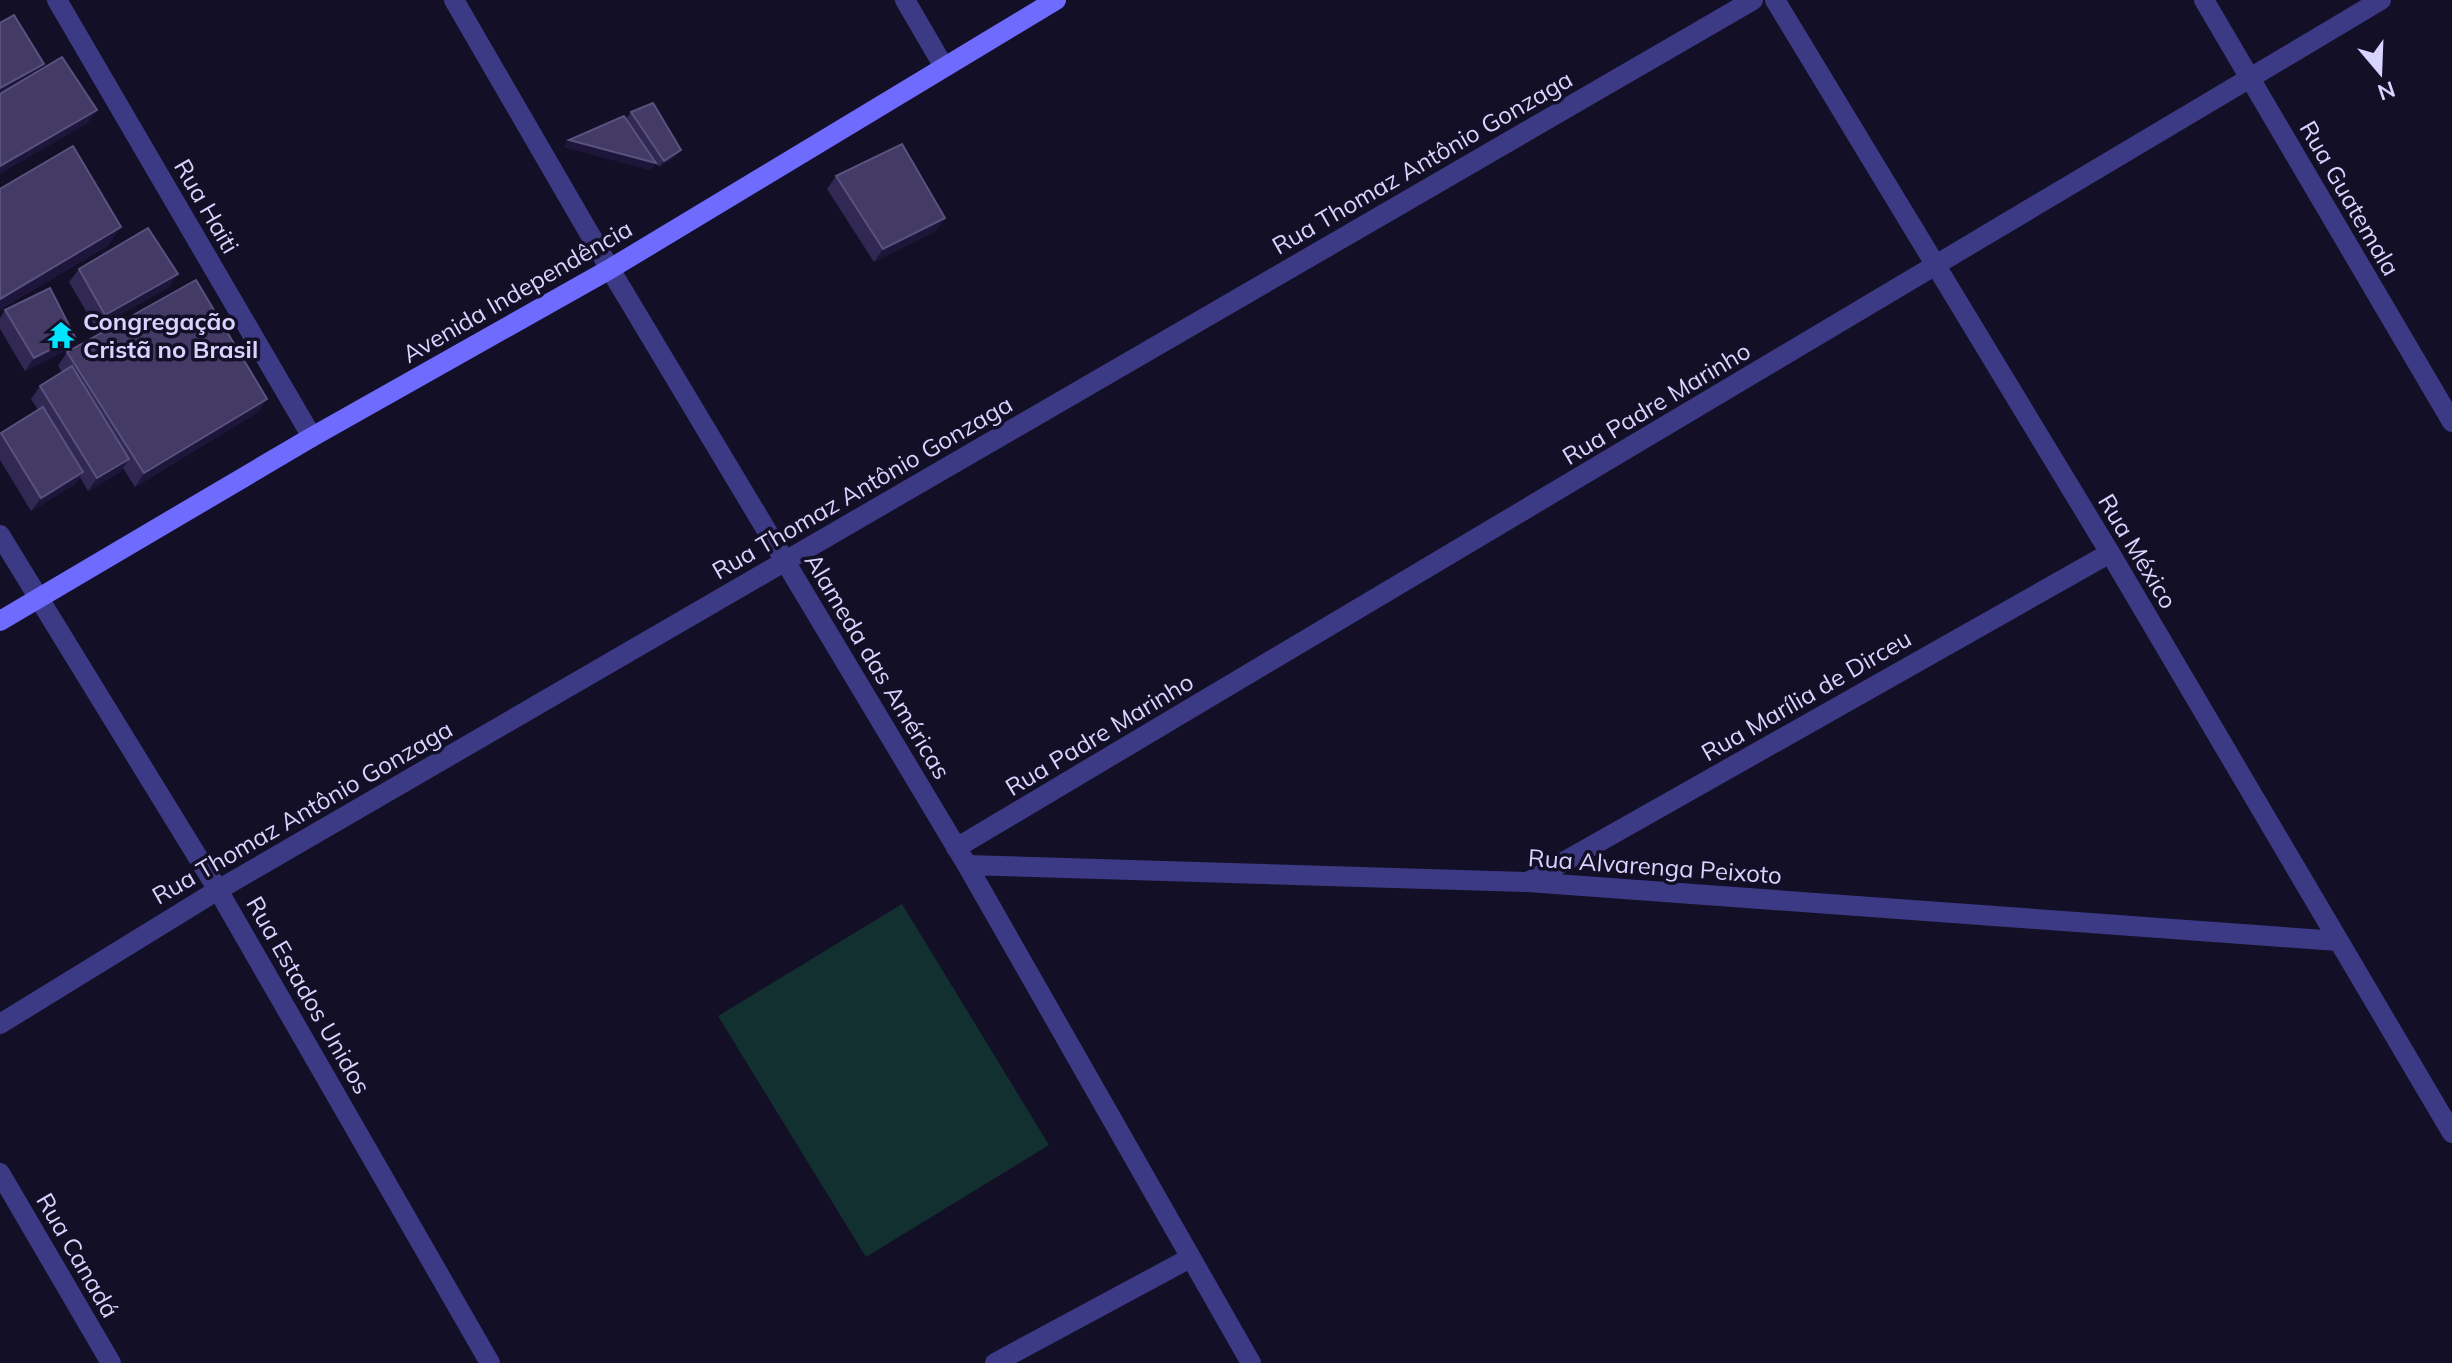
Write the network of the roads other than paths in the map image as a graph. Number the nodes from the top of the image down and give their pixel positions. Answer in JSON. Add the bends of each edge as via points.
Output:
{"nodes":[{"id":1,"x":57,"y":0,"type":"edge"},
{"id":2,"x":454,"y":0,"type":"edge"},
{"id":3,"x":905,"y":0,"type":"edge"},
{"id":4,"x":1056,"y":0,"type":"edge"},
{"id":5,"x":1753,"y":0,"type":"edge"},
{"id":6,"x":1775,"y":0,"type":"edge"},
{"id":7,"x":2204,"y":0,"type":"edge"},
{"id":8,"x":2381,"y":0,"type":"edge"},
{"id":9,"x":944,"y":67,"type":"junction"},
{"id":10,"x":2250,"y":78,"type":"junction"},
{"id":11,"x":1934,"y":268,"type":"junction"},
{"id":12,"x":610,"y":269,"type":"junction"},
{"id":13,"x":2452,"y":422,"type":"edge"},
{"id":14,"x":312,"y":437,"type":"junction"},
{"id":15,"x":0,"y":535,"type":"edge"},
{"id":16,"x":2110,"y":553,"type":"junction"},
{"id":17,"x":785,"y":561,"type":"junction"},
{"id":18,"x":38,"y":599,"type":"junction"},
{"id":19,"x":0,"y":621,"type":"edge"},
{"id":20,"x":962,"y":857,"type":"junction"},
{"id":21,"x":1528,"y":882,"type":"junction"},
{"id":22,"x":218,"y":890,"type":"junction"},
{"id":23,"x":2338,"y":941,"type":"junction"},
{"id":24,"x":0,"y":1024,"type":"edge"},
{"id":25,"x":2452,"y":1133,"type":"edge"},
{"id":26,"x":0,"y":1173,"type":"edge"},
{"id":27,"x":1190,"y":1258,"type":"junction"},
{"id":28,"x":111,"y":1363,"type":"edge"},
{"id":29,"x":490,"y":1363,"type":"edge"},
{"id":30,"x":995,"y":1363,"type":"edge"},
{"id":31,"x":1251,"y":1363,"type":"edge"}],
"edges":[{"from":1,"to":14,"type":"street","name":"Rua Haiti"},
{"from":2,"to":12,"type":"street","name":"Alameda das Américas"},
{"from":3,"to":9,"type":"street"},
{"from":4,"to":9,"type":"street","name":"Avenida Independência"},
{"from":5,"to":17,"type":"street","name":"Rua Thomaz Antônio Gonzaga"},
{"from":6,"to":11,"type":"street","name":"Rua México"},
{"from":7,"to":10,"type":"street","name":"Rua Guatemala"},
{"from":8,"to":10,"type":"street","name":"Rua Padre Marinho"},
{"from":9,"to":12,"type":"street","name":"Avenida Independência"},
{"from":10,"to":11,"type":"street","name":"Rua Padre Marinho"},
{"from":10,"to":13,"type":"street","name":"Rua Guatemala"},
{"from":11,"to":16,"type":"street","name":"Rua México"},
{"from":11,"to":20,"type":"street","name":"Rua Padre Marinho"},
{"from":12,"to":14,"type":"street","name":"Avenida Independência"},
{"from":12,"to":17,"type":"street","name":"Alameda das Américas"},
{"from":14,"to":18,"type":"street","name":"Avenida Independência"},
{"from":15,"to":18,"type":"street","name":"Rua Estados Unidos"},
{"from":16,"to":21,"type":"street","name":"Rua Marília de Dirceu"},
{"from":16,"to":23,"type":"street","name":"Rua México"},
{"from":17,"to":20,"type":"street","name":"Alameda das Américas"},
{"from":17,"to":22,"type":"street","name":"Rua Thomaz Antônio Gonzaga"},
{"from":18,"to":19,"type":"street","name":"Avenida Independência"},
{"from":18,"to":22,"type":"street","name":"Rua Estados Unidos"},
{"from":20,"to":21,"type":"street","name":"Rua Alvarenga Peixoto"},
{"from":20,"to":27,"type":"street","name":"Alameda das Américas"},
{"from":21,"to":23,"type":"street","name":"Rua Alvarenga Peixoto"},
{"from":22,"to":24,"type":"street","name":"Rua Thomaz Antônio Gonzaga"},
{"from":22,"to":29,"type":"street","name":"Rua Estados Unidos"},
{"from":23,"to":25,"type":"street","name":"Rua México"},
{"from":26,"to":28,"type":"street","name":"Rua Canadá"},
{"from":27,"to":30,"type":"street"},
{"from":27,"to":31,"type":"street","name":"Alameda das Américas"}]}
